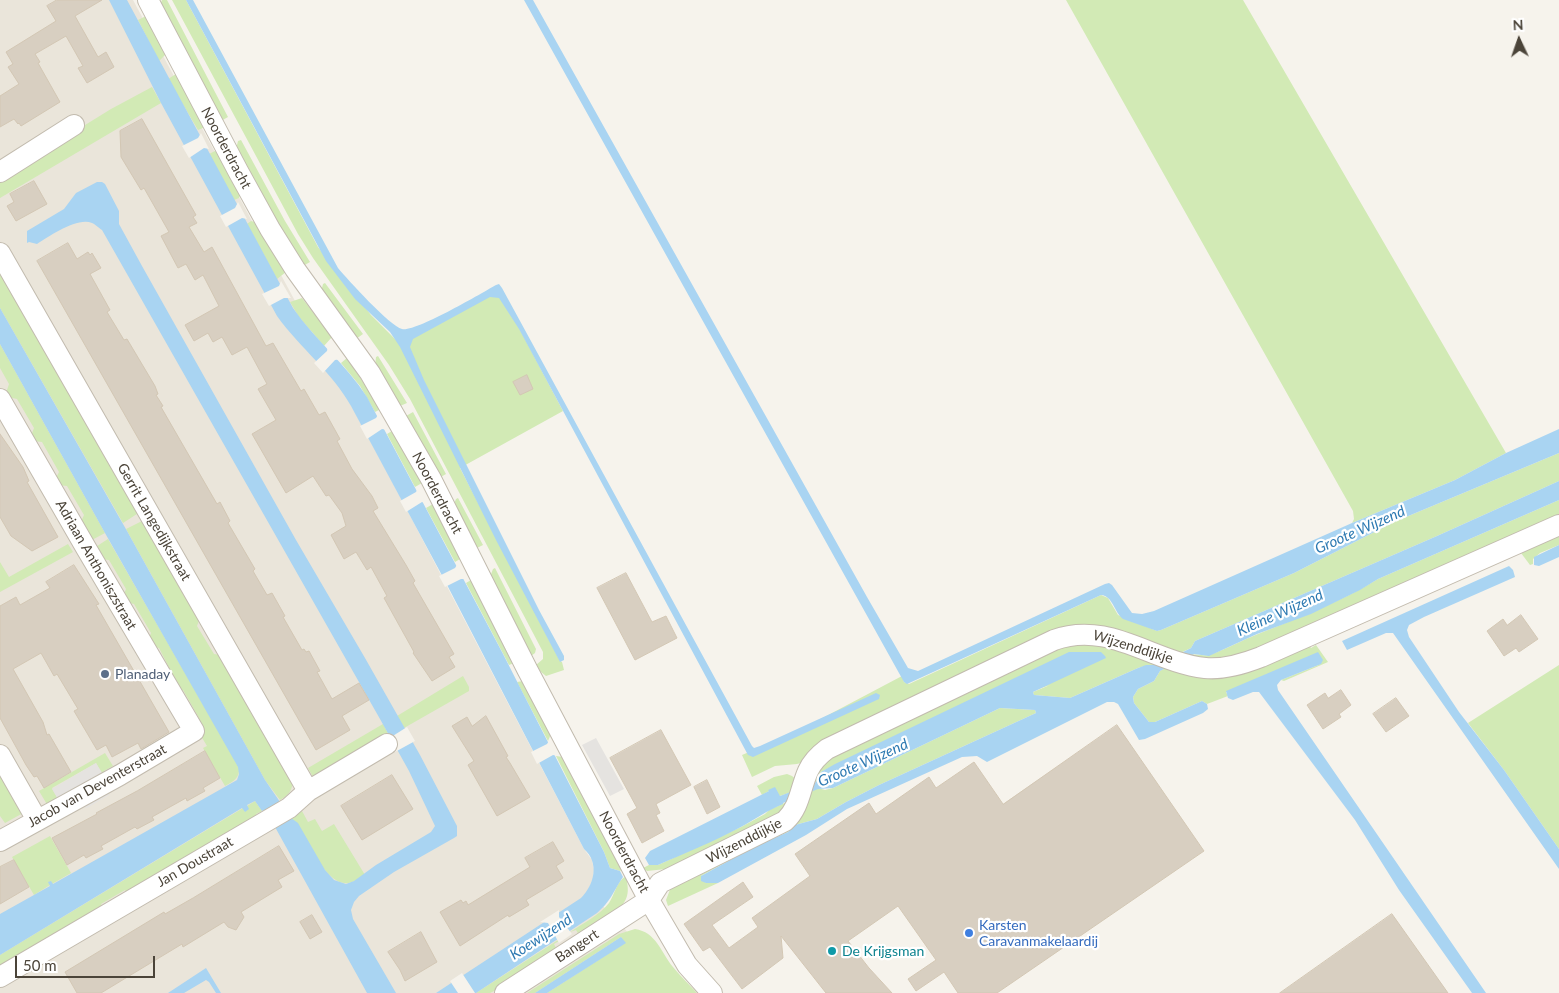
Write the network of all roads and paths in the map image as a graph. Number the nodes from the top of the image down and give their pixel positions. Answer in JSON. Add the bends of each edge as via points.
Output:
{"nodes":[{"id":1,"x":148,"y":0,"type":"edge"},
{"id":2,"x":74,"y":125,"type":"dead end"},
{"id":3,"x":0,"y":172,"type":"edge"},
{"id":4,"x":0,"y":253,"type":"edge"},
{"id":5,"x":0,"y":399,"type":"edge"},
{"id":6,"x":1559,"y":525,"type":"edge"},
{"id":7,"x":194,"y":731,"type":"joint"},
{"id":8,"x":387,"y":744,"type":"dead end"},
{"id":9,"x":0,"y":755,"type":"edge"},
{"id":10,"x":308,"y":791,"type":"junction"},
{"id":11,"x":38,"y":820,"type":"junction"},
{"id":12,"x":2,"y":836,"type":"edge"},
{"id":13,"x":649,"y":900,"type":"junction"},
{"id":14,"x":0,"y":977,"type":"edge"},
{"id":15,"x":504,"y":993,"type":"edge"},
{"id":16,"x":712,"y":993,"type":"edge"}],
"edges":[{"from":1,"to":13,"type":"street","name":"Noorderdracht","via":[[270,229],[370,373],[431,479],[523,670]]},
{"from":2,"to":3,"type":"street"},
{"from":4,"to":10,"type":"street","name":"Gerrit Langedijkstraat"},
{"from":5,"to":7,"type":"street","name":"Adriaan Anthoniszstraat"},
{"from":6,"to":13,"type":"street","name":"Wijzenddijkje","via":[[1261,657],[1229,667],[1204,668],[1187,664],[1096,634],[1064,636],[827,750],[813,764],[791,815],[781,823],[660,882]]},
{"from":7,"to":11,"type":"street","name":"Jacob van Deventerstraat"},
{"from":8,"to":10,"type":"street","name":"Jan Doustraat"},
{"from":9,"to":11,"type":"street"},
{"from":10,"to":14,"type":"street","name":"Jan Doustraat","via":[[289,808]]},
{"from":11,"to":12,"type":"street","name":"Jacob van Deventerstraat"},
{"from":13,"to":15,"type":"street","name":"Bangert"},
{"from":13,"to":16,"type":"street","name":"Noorderdracht","via":[[687,965]]}]}
